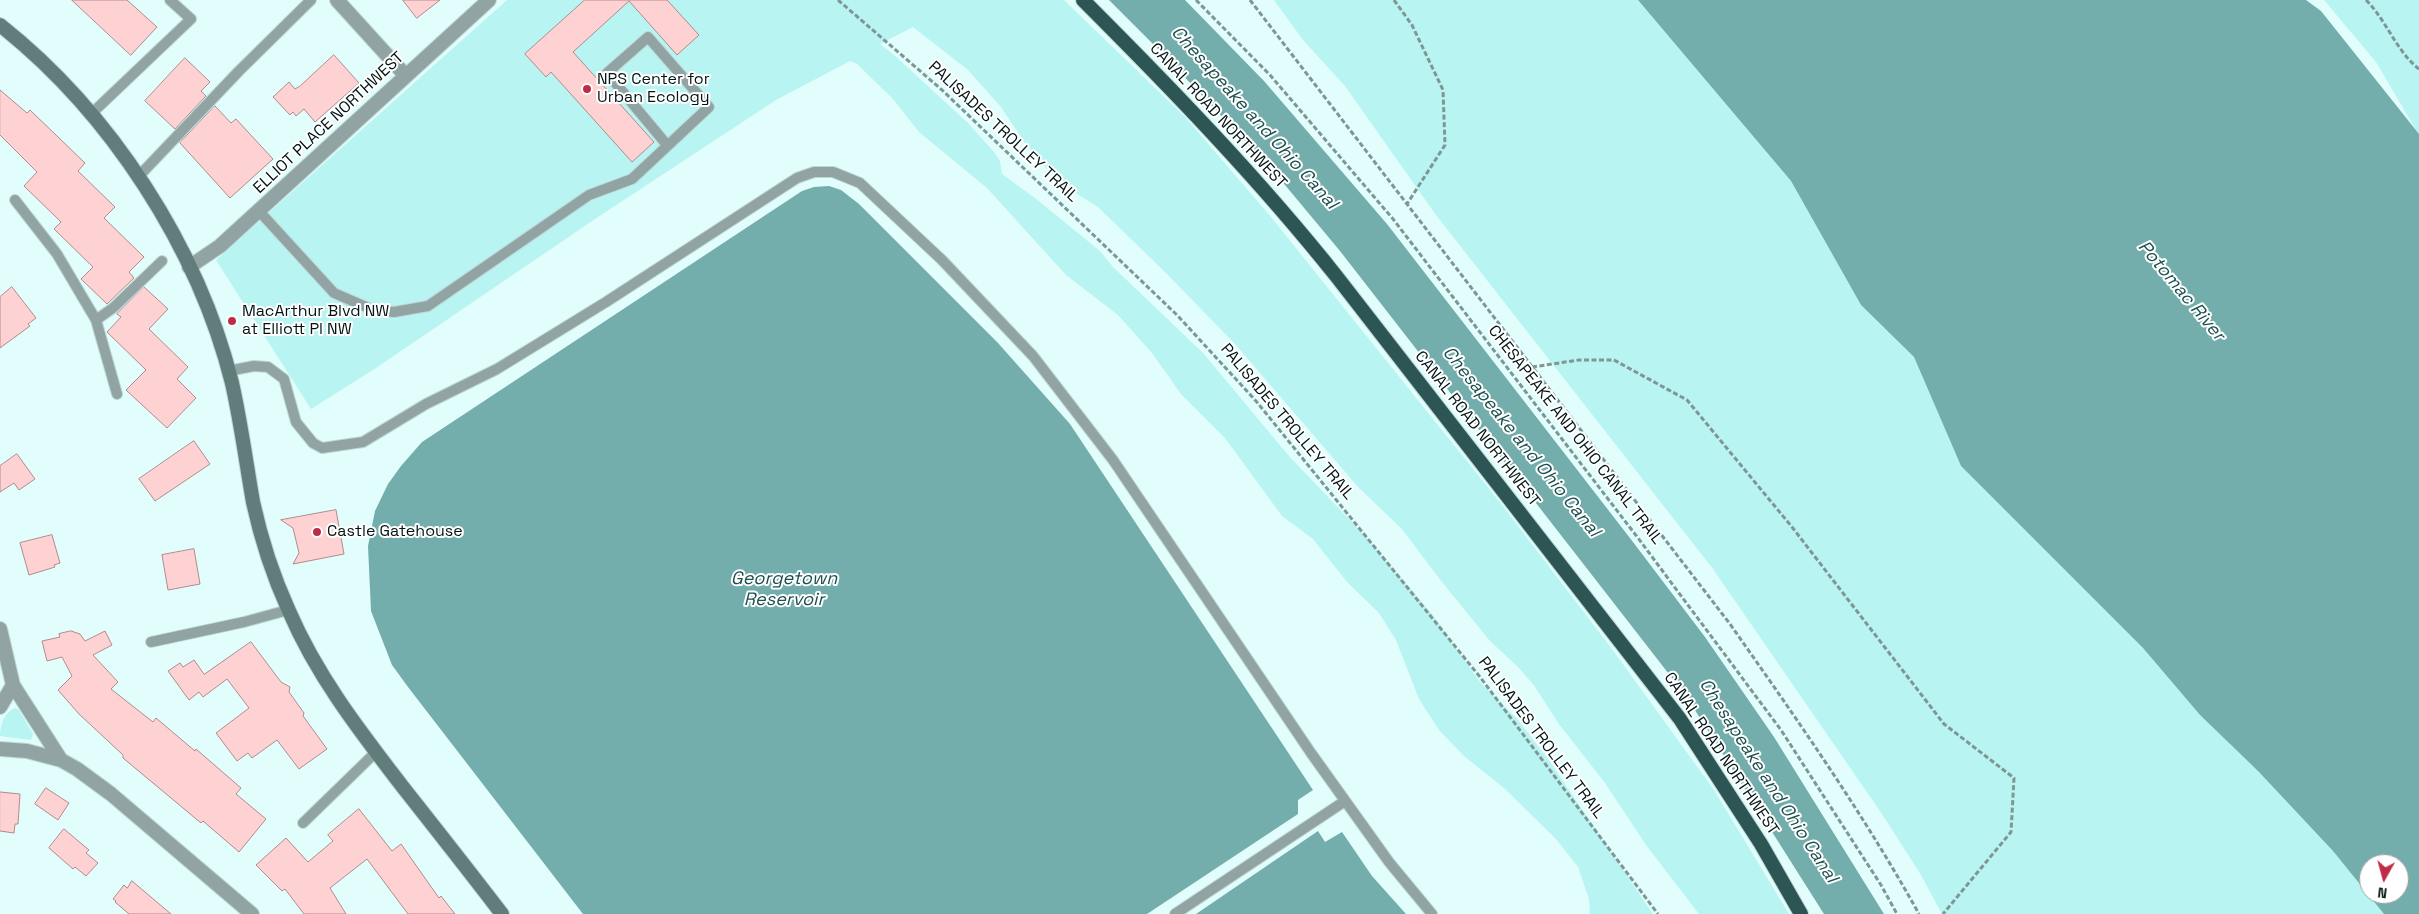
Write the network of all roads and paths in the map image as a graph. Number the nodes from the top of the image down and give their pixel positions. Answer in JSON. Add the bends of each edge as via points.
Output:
{"nodes":[{"id":1,"x":170,"y":0,"type":"edge"},
{"id":2,"x":311,"y":0,"type":"edge"},
{"id":3,"x":337,"y":0,"type":"edge"},
{"id":4,"x":489,"y":0,"type":"edge"},
{"id":5,"x":838,"y":0,"type":"edge"},
{"id":6,"x":1082,"y":0,"type":"edge"},
{"id":7,"x":1196,"y":0,"type":"edge"},
{"id":8,"x":1250,"y":0,"type":"edge"},
{"id":9,"x":1394,"y":0,"type":"edge"},
{"id":10,"x":2366,"y":0,"type":"edge"},
{"id":11,"x":0,"y":25,"type":"edge"},
{"id":12,"x":2419,"y":69,"type":"edge"},
{"id":13,"x":406,"y":76,"type":"junction"},
{"id":14,"x":91,"y":114,"type":"junction"},
{"id":15,"x":667,"y":145,"type":"junction"},
{"id":16,"x":138,"y":177,"type":"junction"},
{"id":17,"x":16,"y":200,"type":"dead end"},
{"id":18,"x":1407,"y":204,"type":"junction"},
{"id":19,"x":259,"y":211,"type":"junction"},
{"id":20,"x":162,"y":261,"type":"dead end"},
{"id":21,"x":189,"y":267,"type":"junction"},
{"id":22,"x":96,"y":320,"type":"junction"},
{"id":23,"x":1532,"y":367,"type":"junction"},
{"id":24,"x":228,"y":371,"type":"junction"},
{"id":25,"x":116,"y":394,"type":"dead end"},
{"id":26,"x":288,"y":610,"type":"junction"},
{"id":27,"x":0,"y":629,"type":"edge"},
{"id":28,"x":151,"y":642,"type":"dead end"},
{"id":29,"x":13,"y":685,"type":"junction"},
{"id":30,"x":0,"y":707,"type":"edge"},
{"id":31,"x":0,"y":749,"type":"edge"},
{"id":32,"x":376,"y":752,"type":"junction"},
{"id":33,"x":61,"y":760,"type":"junction"},
{"id":34,"x":1346,"y":801,"type":"junction"},
{"id":35,"x":302,"y":822,"type":"dead end"},
{"id":36,"x":252,"y":914,"type":"edge"},
{"id":37,"x":502,"y":914,"type":"edge"},
{"id":38,"x":1175,"y":914,"type":"edge"},
{"id":39,"x":1432,"y":914,"type":"edge"},
{"id":40,"x":1658,"y":914,"type":"edge"},
{"id":41,"x":1801,"y":914,"type":"edge"},
{"id":42,"x":1897,"y":914,"type":"edge"},
{"id":43,"x":1919,"y":914,"type":"edge"},
{"id":44,"x":1943,"y":914,"type":"edge"}],
"edges":[{"from":1,"to":14,"type":"lane","via":[[191,19]]},
{"from":2,"to":16,"type":"lane"},
{"from":3,"to":13,"type":"street"},
{"from":4,"to":13,"type":"street","name":"ELLIOT PLACE NORTHWEST"},
{"from":5,"to":40,"type":"path","name":"PALISADES TROLLEY TRAIL","via":[[949,96],[1177,315],[1250,394],[1480,676]]},
{"from":6,"to":41,"type":"highway","name":"CANAL ROAD NORTHWEST","via":[[1238,160],[1331,270],[1680,719],[1761,844]]},
{"from":7,"to":42,"type":"path","name":"CHESAPEAKE AND OHIO CANAL TRAIL","via":[[1270,75],[1393,219],[1626,522],[1781,730]]},
{"from":8,"to":18,"type":"path"},
{"from":9,"to":18,"type":"path","via":[[1412,25],[1443,90],[1445,145]]},
{"from":10,"to":12,"type":"path","via":[[2376,10],[2406,59]]},
{"from":11,"to":14,"type":"main road","via":[[61,80]]},
{"from":13,"to":19,"type":"street","name":"ELLIOT PLACE NORTHWEST"},
{"from":14,"to":16,"type":"main road"},
{"from":15,"to":15,"type":"lane","via":[[709,107],[648,37],[607,73]]},
{"from":15,"to":19,"type":"lane","via":[[632,179],[589,195],[428,306],[394,312],[371,309],[334,293]]},
{"from":16,"to":21,"type":"main road"},
{"from":17,"to":22,"type":"lane","via":[[57,254]]},
{"from":18,"to":23,"type":"path"},
{"from":19,"to":21,"type":"street","name":"ELLIOT PLACE NORTHWEST","via":[[220,246]]},
{"from":20,"to":22,"type":"lane"},
{"from":21,"to":24,"type":"main road","via":[[211,315]]},
{"from":22,"to":25,"type":"lane"},
{"from":23,"to":43,"type":"path","via":[[1730,624],[1799,721]]},
{"from":23,"to":44,"type":"path","via":[[1578,360],[1614,360],[1687,400],[1792,527],[1944,724],[2014,778],[2011,832]]},
{"from":24,"to":26,"type":"main road","via":[[260,531]]},
{"from":24,"to":34,"type":"lane","via":[[268,367],[284,378],[296,422],[313,443],[322,448],[363,442],[426,404],[497,369],[797,178],[814,172],[834,172],[860,183],[886,206],[1033,356],[1113,460]]},
{"from":26,"to":28,"type":"lane"},
{"from":26,"to":32,"type":"main road","via":[[325,680]]},
{"from":27,"to":29,"type":"street"},
{"from":29,"to":30,"type":"street"},
{"from":29,"to":33,"type":"street"},
{"from":31,"to":33,"type":"street"},
{"from":32,"to":35,"type":"lane"},
{"from":32,"to":37,"type":"main road"},
{"from":33,"to":36,"type":"street","via":[[111,794]]},
{"from":34,"to":38,"type":"lane"},
{"from":34,"to":39,"type":"lane"}]}
